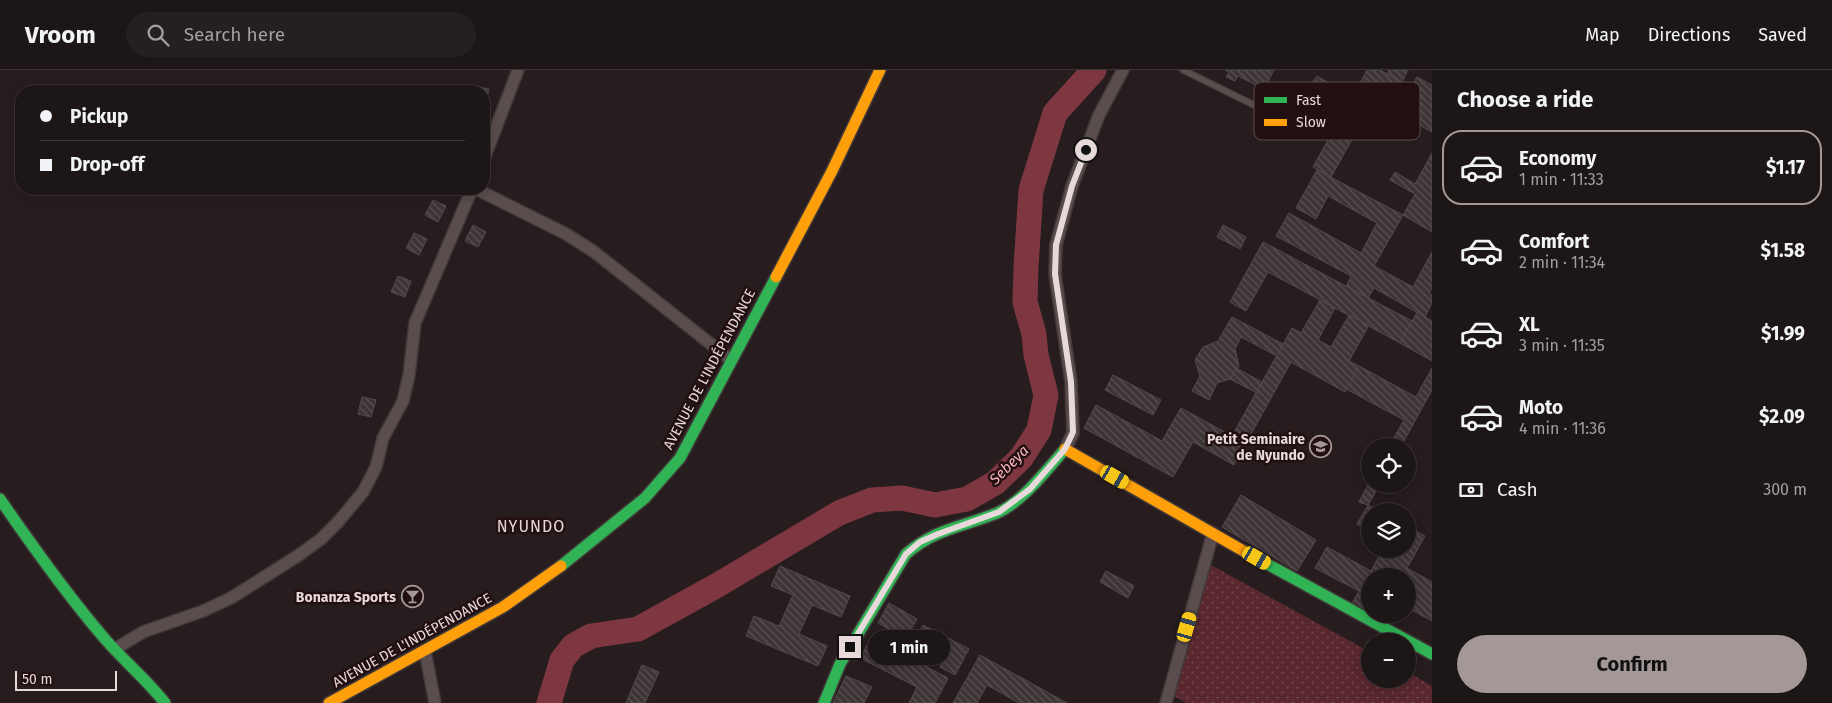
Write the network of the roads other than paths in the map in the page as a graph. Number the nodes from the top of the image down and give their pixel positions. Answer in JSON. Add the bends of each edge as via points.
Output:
{"nodes":[{"id":1,"x":518,"y":70,"type":"edge"},
{"id":2,"x":880,"y":70,"type":"edge"},
{"id":3,"x":1123,"y":70,"type":"edge"},
{"id":4,"x":1184,"y":70,"type":"edge"},
{"id":5,"x":1254,"y":105,"type":"edge"},
{"id":6,"x":490,"y":143,"type":"edge"},
{"id":7,"x":471,"y":195,"type":"edge"},
{"id":8,"x":486,"y":195,"type":"edge"},
{"id":9,"x":731,"y":360,"type":"junction"},
{"id":10,"x":1065,"y":449,"type":"junction"},
{"id":11,"x":0,"y":499,"type":"edge"},
{"id":12,"x":1213,"y":533,"type":"junction"},
{"id":13,"x":115,"y":649,"type":"junction"},
{"id":14,"x":425,"y":651,"type":"junction"},
{"id":15,"x":1432,"y":654,"type":"edge"},
{"id":16,"x":165,"y":703,"type":"edge"},
{"id":17,"x":328,"y":703,"type":"edge"},
{"id":18,"x":435,"y":703,"type":"edge"},
{"id":19,"x":824,"y":703,"type":"edge"},
{"id":20,"x":1166,"y":703,"type":"edge"}],
"edges":[{"from":1,"to":6,"type":"street"},
{"from":2,"to":9,"type":"main road","name":"AVENUE DE L'INDÉPENDANCE","via":[[832,170]]},
{"from":3,"to":10,"type":"street","via":[[1096,124],[1072,186],[1056,245],[1055,274],[1071,382],[1073,432]]},
{"from":4,"to":5,"type":"lane"},
{"from":7,"to":13,"type":"street","via":[[415,323],[403,401],[383,438],[376,467],[363,492],[321,538],[274,571],[231,598],[143,632]]},
{"from":8,"to":9,"type":"street","via":[[566,234],[593,251]]},
{"from":9,"to":14,"type":"main road","name":"AVENUE DE L'INDÉPENDANCE","via":[[680,458],[645,498],[573,557],[503,607]]},
{"from":10,"to":12,"type":"main road"},
{"from":10,"to":19,"type":"main road","via":[[1030,489],[999,512],[920,542],[906,554],[840,664]]},
{"from":11,"to":13,"type":"main road","via":[[61,585]]},
{"from":12,"to":15,"type":"main road"},
{"from":12,"to":20,"type":"street"},
{"from":13,"to":16,"type":"main road"},
{"from":14,"to":17,"type":"main road","name":"AVENUE DE L'INDÉPENDANCE"},
{"from":14,"to":18,"type":"street"}]}
